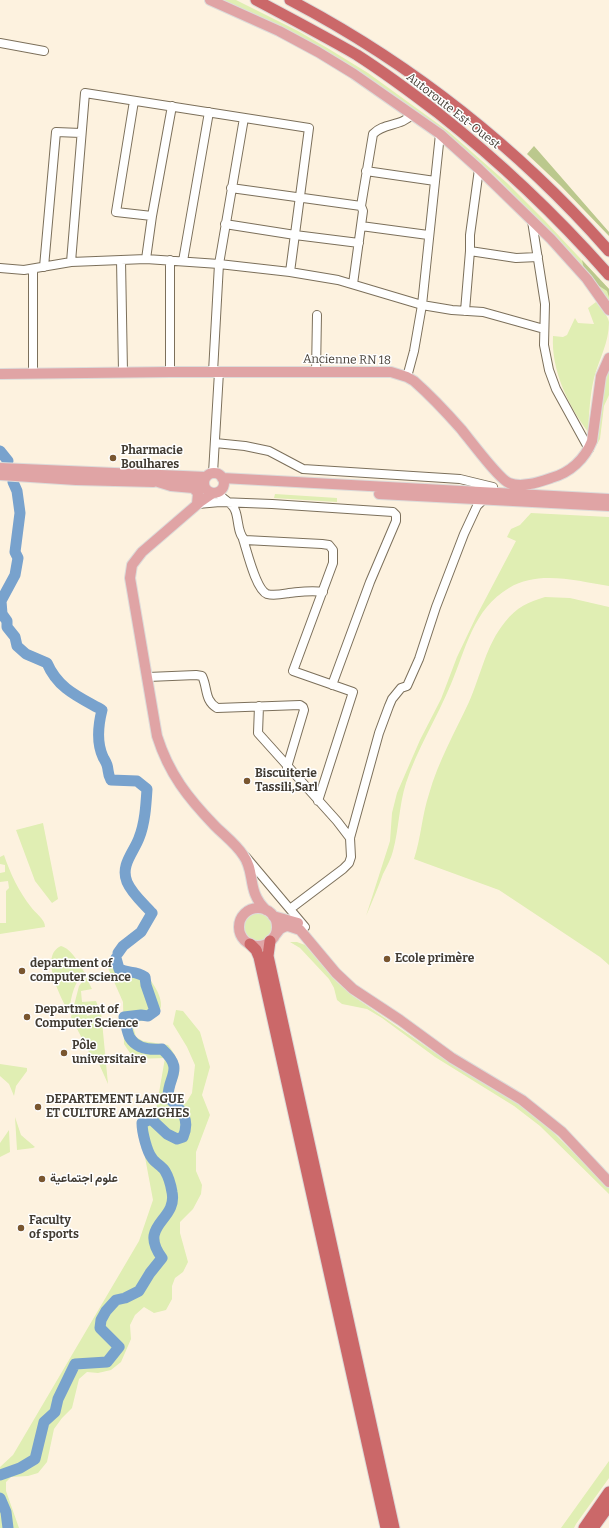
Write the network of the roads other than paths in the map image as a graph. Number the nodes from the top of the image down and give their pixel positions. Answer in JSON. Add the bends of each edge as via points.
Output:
{"nodes":[{"id":1,"x":210,"y":0,"type":"edge"},
{"id":2,"x":256,"y":0,"type":"edge"},
{"id":3,"x":290,"y":0,"type":"edge"},
{"id":4,"x":0,"y":44,"type":"edge"},
{"id":5,"x":44,"y":52,"type":"dead end"},
{"id":6,"x":134,"y":101,"type":"junction"},
{"id":7,"x":172,"y":106,"type":"junction"},
{"id":8,"x":209,"y":112,"type":"junction"},
{"id":9,"x":412,"y":114,"type":"junction"},
{"id":10,"x":244,"y":118,"type":"junction"},
{"id":11,"x":82,"y":133,"type":"junction"},
{"id":12,"x":440,"y":134,"type":"junction"},
{"id":13,"x":479,"y":169,"type":"junction"},
{"id":14,"x":366,"y":172,"type":"junction"},
{"id":15,"x":434,"y":181,"type":"junction"},
{"id":16,"x":231,"y":188,"type":"junction"},
{"id":17,"x":299,"y":197,"type":"junction"},
{"id":18,"x":361,"y":206,"type":"junction"},
{"id":19,"x":152,"y":216,"type":"junction"},
{"id":20,"x":532,"y":221,"type":"junction"},
{"id":21,"x":226,"y":224,"type":"junction"},
{"id":22,"x":361,"y":226,"type":"junction"},
{"id":23,"x":295,"y":235,"type":"junction"},
{"id":24,"x":428,"y":235,"type":"junction"},
{"id":25,"x":359,"y":243,"type":"junction"},
{"id":26,"x":470,"y":251,"type":"junction"},
{"id":27,"x":609,"y":251,"type":"edge"},
{"id":28,"x":538,"y":257,"type":"junction"},
{"id":29,"x":146,"y":259,"type":"junction"},
{"id":30,"x":121,"y":260,"type":"junction"},
{"id":31,"x":170,"y":260,"type":"junction"},
{"id":32,"x":183,"y":261,"type":"junction"},
{"id":33,"x":70,"y":262,"type":"junction"},
{"id":34,"x":219,"y":264,"type":"junction"},
{"id":35,"x":44,"y":266,"type":"junction"},
{"id":36,"x":0,"y":268,"type":"edge"},
{"id":37,"x":33,"y":269,"type":"junction"},
{"id":38,"x":290,"y":272,"type":"junction"},
{"id":39,"x":609,"y":275,"type":"edge"},
{"id":40,"x":353,"y":284,"type":"junction"},
{"id":41,"x":422,"y":305,"type":"junction"},
{"id":42,"x":609,"y":310,"type":"edge"},
{"id":43,"x":465,"y":311,"type":"junction"},
{"id":44,"x":317,"y":315,"type":"dead end"},
{"id":45,"x":544,"y":330,"type":"junction"},
{"id":46,"x":609,"y":358,"type":"edge"},
{"id":47,"x":123,"y":372,"type":"junction"},
{"id":48,"x":170,"y":372,"type":"junction"},
{"id":49,"x":216,"y":372,"type":"junction"},
{"id":50,"x":316,"y":372,"type":"junction"},
{"id":51,"x":0,"y":374,"type":"edge"},
{"id":52,"x":33,"y":374,"type":"junction"},
{"id":53,"x":407,"y":377,"type":"junction"},
{"id":54,"x":215,"y":443,"type":"junction"},
{"id":55,"x":589,"y":449,"type":"junction"},
{"id":56,"x":0,"y":468,"type":"edge"},
{"id":57,"x":0,"y":475,"type":"edge"},
{"id":58,"x":158,"y":482,"type":"junction"},
{"id":59,"x":508,"y":483,"type":"junction"},
{"id":60,"x":213,"y":484,"type":"junction"},
{"id":61,"x":493,"y":487,"type":"junction"},
{"id":62,"x":482,"y":496,"type":"junction"},
{"id":63,"x":468,"y":499,"type":"junction"},
{"id":64,"x":609,"y":499,"type":"edge"},
{"id":65,"x":228,"y":502,"type":"junction"},
{"id":66,"x":199,"y":503,"type":"junction"},
{"id":67,"x":609,"y":506,"type":"edge"},
{"id":68,"x":475,"y":510,"type":"junction"},
{"id":69,"x":243,"y":539,"type":"junction"},
{"id":70,"x":323,"y":592,"type":"junction"},
{"id":71,"x":148,"y":677,"type":"junction"},
{"id":72,"x":332,"y":685,"type":"junction"},
{"id":73,"x":259,"y":706,"type":"junction"},
{"id":74,"x":287,"y":767,"type":"junction"},
{"id":75,"x":318,"y":801,"type":"junction"},
{"id":76,"x":350,"y":838,"type":"junction"},
{"id":77,"x":244,"y":855,"type":"junction"},
{"id":78,"x":252,"y":889,"type":"junction"},
{"id":79,"x":290,"y":909,"type":"junction"},
{"id":80,"x":270,"y":913,"type":"junction"},
{"id":81,"x":241,"y":920,"type":"junction"},
{"id":82,"x":305,"y":927,"type":"junction"},
{"id":83,"x":272,"y":940,"type":"junction"},
{"id":84,"x":250,"y":944,"type":"junction"},
{"id":85,"x":609,"y":1174,"type":"edge"},
{"id":86,"x":609,"y":1182,"type":"edge"},
{"id":87,"x":609,"y":1492,"type":"edge"},
{"id":88,"x":609,"y":1506,"type":"edge"},
{"id":89,"x":386,"y":1528,"type":"edge"},
{"id":90,"x":394,"y":1528,"type":"edge"},
{"id":91,"x":584,"y":1528,"type":"edge"},
{"id":92,"x":593,"y":1528,"type":"edge"}],
"edges":[{"from":1,"to":9,"type":"main road","via":[[298,40]]},
{"from":2,"to":39,"type":"highway","name":"Autoroute Est-Ouest","via":[[357,56],[409,91],[509,172]]},
{"from":3,"to":27,"type":"highway","name":"Autoroute Est-Ouest","via":[[377,51],[476,122],[542,182]]},
{"from":4,"to":5,"type":"street"},
{"from":6,"to":7,"type":"street"},
{"from":6,"to":11,"type":"street","via":[[85,93]]},
{"from":6,"to":19,"type":"street","via":[[116,212]]},
{"from":7,"to":8,"type":"street"},
{"from":7,"to":19,"type":"street"},
{"from":8,"to":10,"type":"street"},
{"from":8,"to":32,"type":"street"},
{"from":9,"to":12,"type":"main road"},
{"from":9,"to":14,"type":"street","via":[[407,120],[384,126],[373,134]]},
{"from":10,"to":16,"type":"street"},
{"from":10,"to":17,"type":"street","via":[[309,128]]},
{"from":11,"to":33,"type":"street"},
{"from":11,"to":35,"type":"street","via":[[56,132]]},
{"from":12,"to":13,"type":"main road"},
{"from":12,"to":15,"type":"street"},
{"from":13,"to":20,"type":"main road"},
{"from":13,"to":26,"type":"street"},
{"from":14,"to":15,"type":"street"},
{"from":14,"to":18,"type":"street"},
{"from":15,"to":24,"type":"street"},
{"from":16,"to":17,"type":"street"},
{"from":16,"to":21,"type":"street"},
{"from":17,"to":18,"type":"street"},
{"from":17,"to":23,"type":"street"},
{"from":18,"to":22,"type":"street"},
{"from":19,"to":29,"type":"street"},
{"from":20,"to":28,"type":"street"},
{"from":20,"to":42,"type":"main road","via":[[588,279]]},
{"from":21,"to":23,"type":"street"},
{"from":21,"to":34,"type":"street"},
{"from":22,"to":24,"type":"street"},
{"from":22,"to":25,"type":"street"},
{"from":23,"to":25,"type":"street"},
{"from":23,"to":38,"type":"street"},
{"from":24,"to":41,"type":"street"},
{"from":25,"to":40,"type":"street"},
{"from":26,"to":28,"type":"street","via":[[516,258]]},
{"from":26,"to":43,"type":"street"},
{"from":28,"to":45,"type":"street","via":[[546,313]]},
{"from":29,"to":30,"type":"street"},
{"from":29,"to":31,"type":"street"},
{"from":30,"to":33,"type":"street"},
{"from":30,"to":47,"type":"street"},
{"from":31,"to":32,"type":"street"},
{"from":31,"to":48,"type":"street"},
{"from":32,"to":34,"type":"street"},
{"from":33,"to":35,"type":"street"},
{"from":34,"to":38,"type":"street"},
{"from":34,"to":49,"type":"street"},
{"from":35,"to":37,"type":"street"},
{"from":36,"to":37,"type":"street"},
{"from":37,"to":52,"type":"street"},
{"from":38,"to":40,"type":"street"},
{"from":40,"to":41,"type":"street"},
{"from":41,"to":43,"type":"street"},
{"from":41,"to":53,"type":"street"},
{"from":43,"to":45,"type":"street","via":[[483,312]]},
{"from":44,"to":50,"type":"street"},
{"from":45,"to":55,"type":"street","via":[[546,357],[556,389]]},
{"from":46,"to":55,"type":"main road","via":[[601,376]]},
{"from":47,"to":48,"type":"main road","name":"Ancienne RN 18"},
{"from":47,"to":52,"type":"main road","name":"Ancienne RN 18"},
{"from":48,"to":49,"type":"main road","name":"Ancienne RN 18"},
{"from":49,"to":50,"type":"main road","name":"Ancienne RN 18"},
{"from":49,"to":54,"type":"street"},
{"from":50,"to":53,"type":"main road","name":"Ancienne RN 18","via":[[391,372]]},
{"from":51,"to":52,"type":"main road","name":"Ancienne RN 18"},
{"from":53,"to":59,"type":"main road","name":"Ancienne RN 18","via":[[431,397]]},
{"from":54,"to":60,"type":"street"},
{"from":54,"to":61,"type":"street","via":[[269,451],[303,469],[460,479]]},
{"from":55,"to":59,"type":"main road","via":[[582,459],[557,477],[527,484]]},
{"from":56,"to":60,"type":"main road"},
{"from":57,"to":58,"type":"main road"},
{"from":58,"to":60,"type":"main road"},
{"from":58,"to":66,"type":"main road","via":[[193,488],[198,493]]},
{"from":59,"to":61,"type":"main road"},
{"from":60,"to":62,"type":"main road"},
{"from":60,"to":63,"type":"main road"},
{"from":60,"to":65,"type":"street","via":[[221,497]]},
{"from":60,"to":66,"type":"main road"},
{"from":61,"to":62,"type":"main road"},
{"from":62,"to":63,"type":"main road"},
{"from":62,"to":64,"type":"main road"},
{"from":62,"to":67,"type":"main road"},
{"from":62,"to":68,"type":"street"},
{"from":63,"to":68,"type":"street","via":[[474,504]]},
{"from":65,"to":66,"type":"street"},
{"from":65,"to":69,"type":"street","via":[[235,508]]},
{"from":65,"to":72,"type":"street","via":[[392,512],[396,516]]},
{"from":66,"to":71,"type":"main road","via":[[142,552],[132,566],[132,596]]},
{"from":68,"to":76,"type":"street","via":[[436,607],[419,659],[407,686],[401,688],[389,706]]},
{"from":69,"to":70,"type":"street","via":[[258,583],[267,594]]},
{"from":69,"to":70,"type":"street","via":[[329,545],[333,550],[334,559]]},
{"from":70,"to":72,"type":"street","via":[[293,670]]},
{"from":71,"to":73,"type":"street","via":[[202,676],[208,698],[217,708]]},
{"from":71,"to":77,"type":"main road","via":[[157,736],[175,778],[193,802]]},
{"from":72,"to":75,"type":"street","via":[[353,692]]},
{"from":73,"to":74,"type":"street","via":[[258,733]]},
{"from":73,"to":74,"type":"street","via":[[303,707]]},
{"from":74,"to":75,"type":"street"},
{"from":75,"to":76,"type":"street"},
{"from":76,"to":79,"type":"street","via":[[349,863]]},
{"from":77,"to":78,"type":"main road"},
{"from":77,"to":79,"type":"street"},
{"from":78,"to":80,"type":"main road","via":[[256,898]]},
{"from":78,"to":81,"type":"main road","via":[[249,905]]},
{"from":79,"to":82,"type":"street"},
{"from":80,"to":81,"type":"main road","via":[[254,909]]},
{"from":80,"to":82,"type":"main road"},
{"from":80,"to":83,"type":"main road","via":[[277,925]]},
{"from":81,"to":84,"type":"main road","via":[[241,934]]},
{"from":82,"to":85,"type":"main road","via":[[353,982],[462,1058],[516,1088],[565,1128]]},
{"from":83,"to":84,"type":"main road","via":[[259,946]]},
{"from":83,"to":86,"type":"main road","via":[[284,927],[300,930],[353,989],[452,1058],[534,1108],[562,1132]]},
{"from":83,"to":90,"type":"highway","via":[[268,956]]},
{"from":84,"to":89,"type":"highway","via":[[259,957]]},
{"from":87,"to":91,"type":"highway"},
{"from":88,"to":92,"type":"highway"}]}
